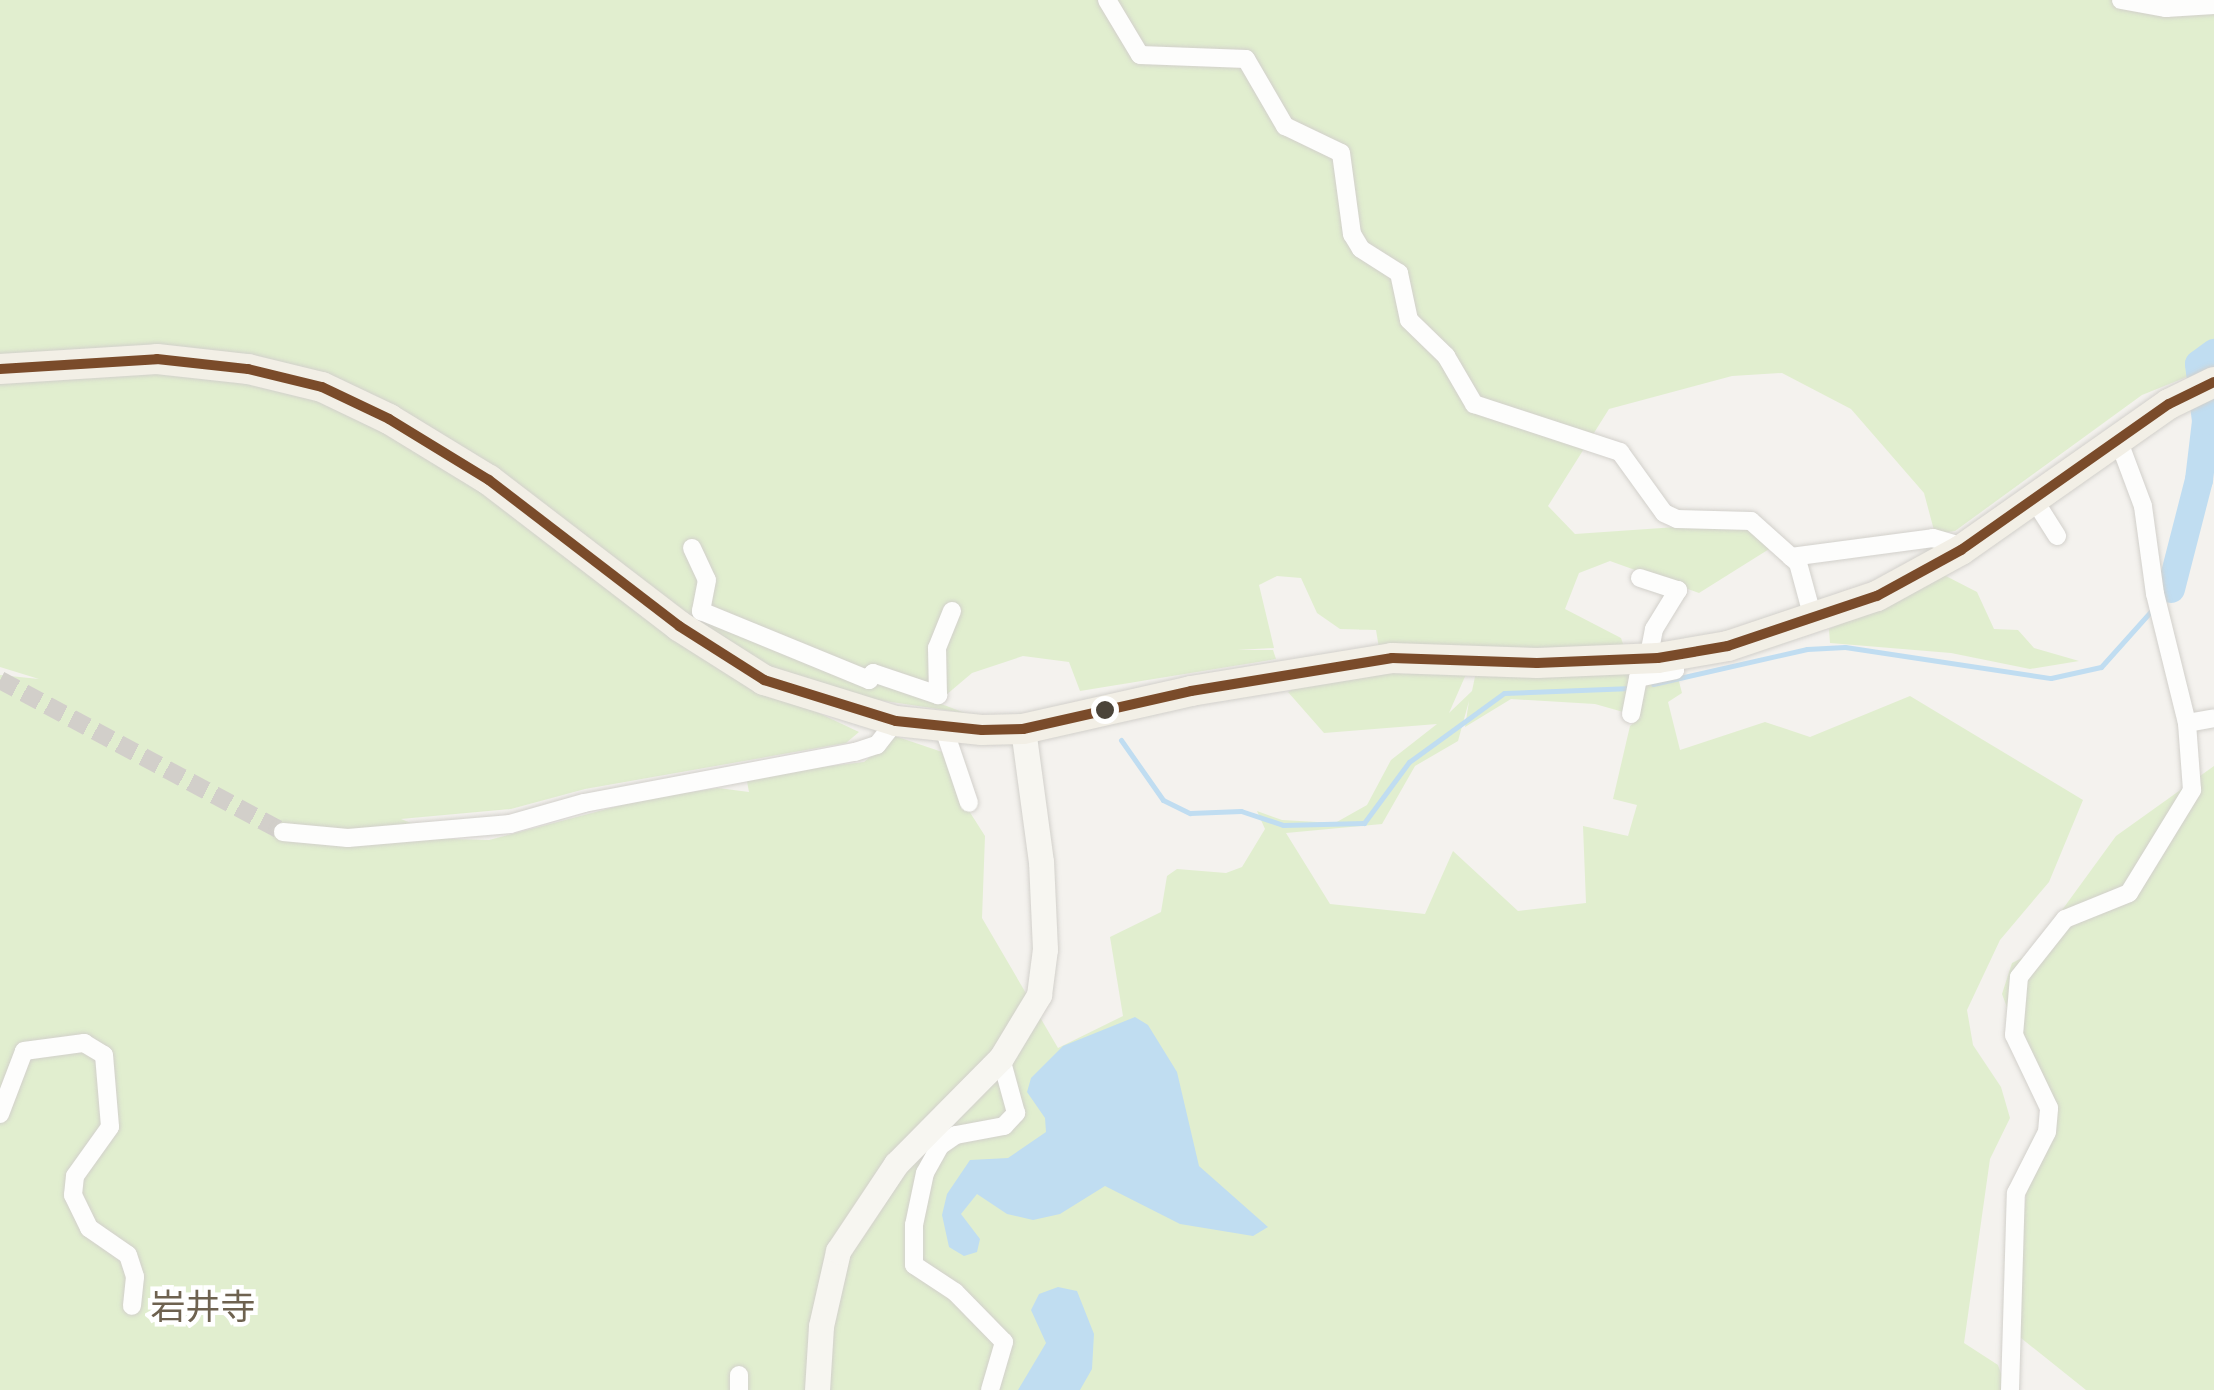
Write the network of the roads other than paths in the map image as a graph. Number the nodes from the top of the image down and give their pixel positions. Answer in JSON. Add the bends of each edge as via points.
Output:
{"nodes":[{"id":1,"x":1107,"y":0,"type":"edge"},
{"id":2,"x":2121,"y":0,"type":"edge"},
{"id":3,"x":2214,"y":4,"type":"edge"},
{"id":4,"x":0,"y":369,"type":"edge"},
{"id":5,"x":2205,"y":386,"type":"edge"},
{"id":6,"x":2118,"y":440,"type":"junction"},
{"id":7,"x":2034,"y":498,"type":"junction"},
{"id":8,"x":2057,"y":536,"type":"dead end"},
{"id":9,"x":692,"y":548,"type":"dead end"},
{"id":10,"x":1965,"y":548,"type":"junction"},
{"id":11,"x":1792,"y":556,"type":"junction"},
{"id":12,"x":1640,"y":578,"type":"dead end"},
{"id":13,"x":952,"y":611,"type":"dead end"},
{"id":14,"x":1814,"y":622,"type":"junction"},
{"id":15,"x":802,"y":652,"type":"junction"},
{"id":16,"x":1641,"y":676,"type":"junction"},
{"id":17,"x":786,"y":688,"type":"junction"},
{"id":18,"x":1631,"y":714,"type":"dead end"},
{"id":19,"x":2214,"y":718,"type":"edge"},
{"id":20,"x":896,"y":721,"type":"junction"},
{"id":21,"x":2187,"y":723,"type":"junction"},
{"id":22,"x":943,"y":726,"type":"junction"},
{"id":23,"x":1023,"y":729,"type":"junction"},
{"id":24,"x":969,"y":804,"type":"dead end"},
{"id":25,"x":283,"y":832,"type":"tunnel mouth"},
{"id":26,"x":1001,"y":1058,"type":"junction"},
{"id":27,"x":0,"y":1114,"type":"edge"},
{"id":28,"x":132,"y":1306,"type":"dead end"},
{"id":29,"x":817,"y":1390,"type":"edge"},
{"id":30,"x":990,"y":1390,"type":"edge"},
{"id":31,"x":2010,"y":1390,"type":"edge"}],
"edges":[{"from":1,"to":11,"type":"street","via":[[1140,55],[1246,59],[1284,126],[1340,154],[1360,249],[1399,273],[1409,320],[1446,356],[1474,404],[1620,452],[1664,513],[1751,521]]},
{"from":2,"to":3,"type":"street","via":[[2166,8]]},
{"from":4,"to":17,"type":"main road","via":[[157,359],[322,388],[389,419],[489,480],[679,626]]},
{"from":5,"to":6,"type":"main road"},
{"from":6,"to":7,"type":"main road"},
{"from":6,"to":21,"type":"street","via":[[2143,506]]},
{"from":7,"to":8,"type":"street"},
{"from":7,"to":10,"type":"main road"},
{"from":9,"to":15,"type":"street","via":[[707,580],[700,611]]},
{"from":10,"to":11,"type":"street","via":[[1933,538]]},
{"from":10,"to":14,"type":"main road"},
{"from":11,"to":14,"type":"street"},
{"from":12,"to":16,"type":"street","via":[[1678,590],[1654,629]]},
{"from":13,"to":15,"type":"street","via":[[937,648],[938,696],[873,673],[870,680]]},
{"from":14,"to":16,"type":"main road"},
{"from":15,"to":17,"type":"street"},
{"from":16,"to":18,"type":"street"},
{"from":16,"to":23,"type":"main road","via":[[1392,658],[1191,691]]},
{"from":17,"to":20,"type":"main road"},
{"from":19,"to":21,"type":"street"},
{"from":20,"to":22,"type":"main road"},
{"from":20,"to":25,"type":"street","via":[[878,745],[856,752],[584,803],[510,824],[348,838]]},
{"from":21,"to":31,"type":"street","via":[[2192,790],[2130,893],[2065,919],[2019,977],[2014,1036],[2050,1108],[2047,1132],[2016,1194]]},
{"from":22,"to":23,"type":"main road"},
{"from":22,"to":24,"type":"street"},
{"from":23,"to":26,"type":"street","via":[[1046,949],[1039,994]]},
{"from":26,"to":29,"type":"street","via":[[896,1164],[838,1251],[821,1326]]},
{"from":26,"to":30,"type":"street","via":[[1016,1113],[1004,1126],[956,1135],[940,1146],[924,1173],[914,1225],[914,1265],[956,1292],[1004,1342]]},
{"from":27,"to":28,"type":"street","via":[[24,1051],[84,1043],[104,1055],[110,1128],[75,1176],[73,1194],[89,1228],[128,1255],[135,1276]]}]}
